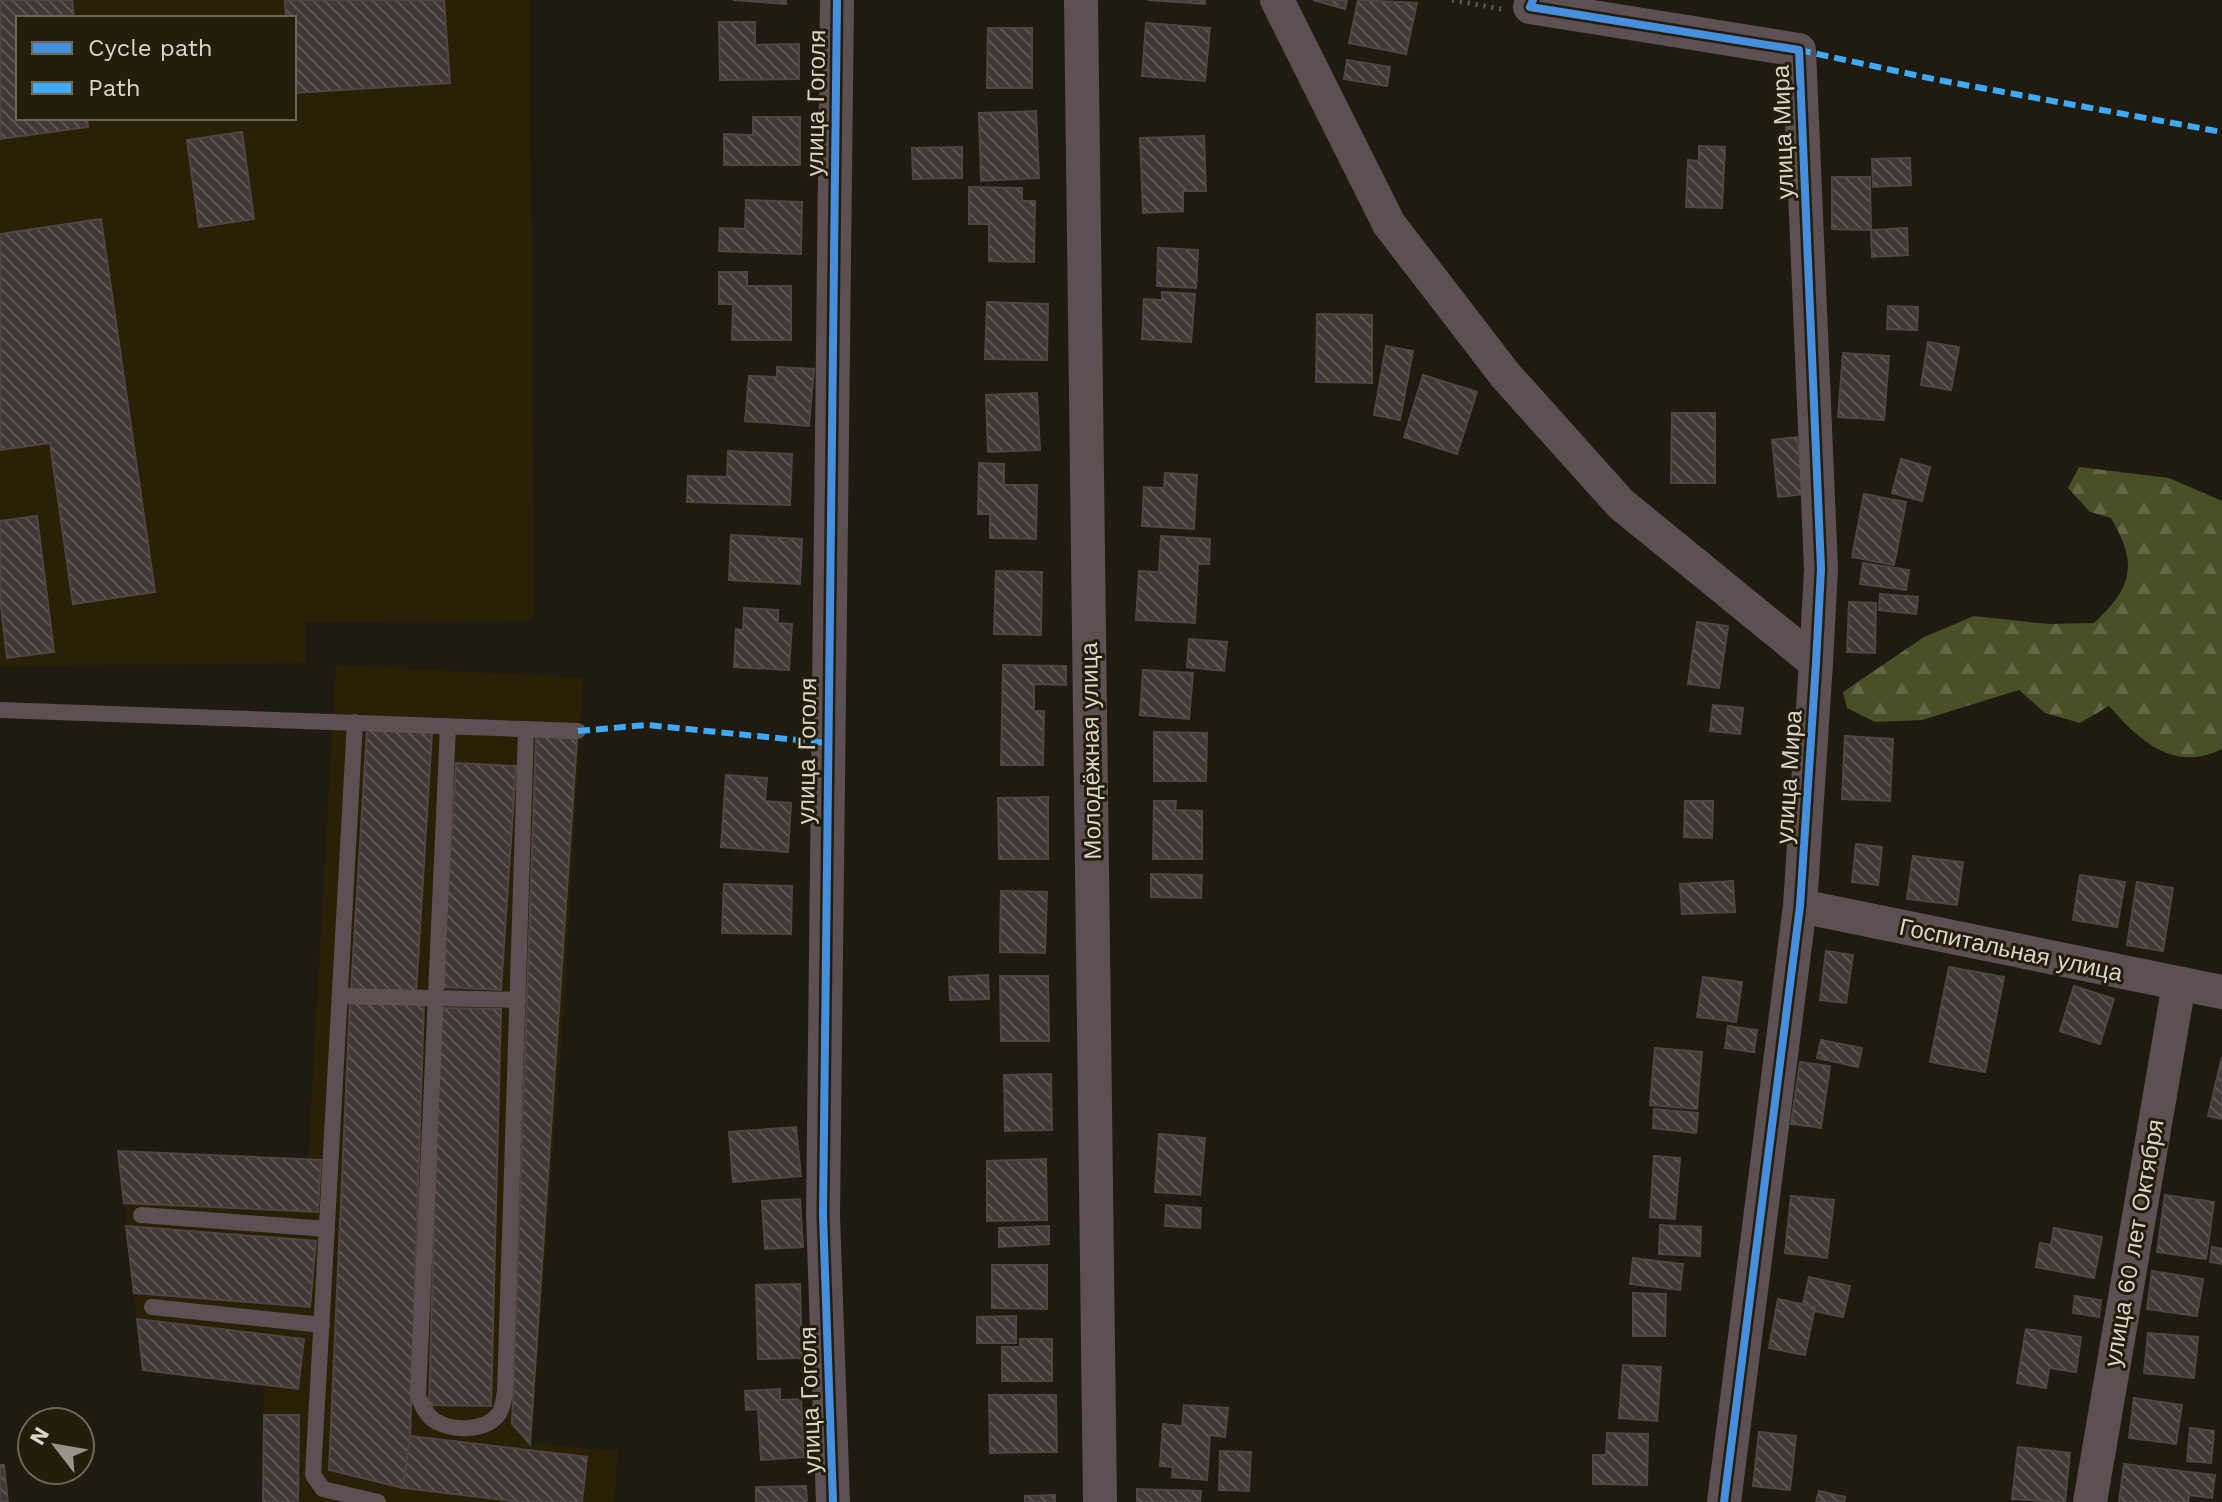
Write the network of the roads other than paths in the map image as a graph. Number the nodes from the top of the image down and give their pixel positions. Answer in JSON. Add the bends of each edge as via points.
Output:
{"nodes":[{"id":1,"x":837,"y":0,"type":"edge"},
{"id":2,"x":1081,"y":0,"type":"edge"},
{"id":3,"x":1277,"y":0,"type":"edge"},
{"id":4,"x":1532,"y":4,"type":"edge"},
{"id":5,"x":1816,"y":663,"type":"junction"},
{"id":6,"x":0,"y":710,"type":"edge"},
{"id":7,"x":355,"y":722,"type":"junction"},
{"id":8,"x":448,"y":726,"type":"junction"},
{"id":9,"x":526,"y":729,"type":"junction"},
{"id":10,"x":578,"y":731,"type":"dead end"},
{"id":11,"x":1800,"y":906,"type":"junction"},
{"id":12,"x":2179,"y":984,"type":"junction"},
{"id":13,"x":2222,"y":992,"type":"edge"},
{"id":14,"x":340,"y":996,"type":"junction"},
{"id":15,"x":436,"y":998,"type":"junction"},
{"id":16,"x":518,"y":1000,"type":"junction"},
{"id":17,"x":141,"y":1215,"type":"dead end"},
{"id":18,"x":327,"y":1229,"type":"junction"},
{"id":19,"x":152,"y":1307,"type":"dead end"},
{"id":20,"x":322,"y":1325,"type":"junction"},
{"id":21,"x":378,"y":1502,"type":"edge"},
{"id":22,"x":833,"y":1502,"type":"edge"},
{"id":23,"x":1100,"y":1502,"type":"edge"},
{"id":24,"x":1724,"y":1502,"type":"edge"},
{"id":25,"x":2090,"y":1502,"type":"edge"}],
"edges":[{"from":1,"to":22,"type":"street","name":"улица Гоголя","via":[[823,1200]]},
{"from":2,"to":23,"type":"street","name":"Молодёжная улица"},
{"from":3,"to":5,"type":"street","via":[[1389,224],[1506,376],[1621,504]]},
{"from":4,"to":5,"type":"street","name":"улица Мира","via":[[1799,50],[1821,569]]},
{"from":5,"to":11,"type":"street","name":"улица Мира"},
{"from":6,"to":7,"type":"lane"},
{"from":7,"to":8,"type":"lane"},
{"from":7,"to":14,"type":"lane"},
{"from":8,"to":9,"type":"lane"},
{"from":8,"to":15,"type":"lane"},
{"from":9,"to":10,"type":"lane"},
{"from":9,"to":16,"type":"lane"},
{"from":11,"to":12,"type":"street","name":"Госпитальная улица"},
{"from":11,"to":24,"type":"street","name":"улица Мира"},
{"from":12,"to":13,"type":"street","name":"Госпитальная улица"},
{"from":12,"to":25,"type":"street","name":"улица 60 лет Октября"},
{"from":14,"to":15,"type":"lane"},
{"from":14,"to":18,"type":"lane"},
{"from":15,"to":16,"type":"lane"},
{"from":15,"to":16,"type":"lane","via":[[418,1396],[436,1422],[472,1429],[500,1414],[505,1392]]},
{"from":17,"to":18,"type":"lane"},
{"from":18,"to":20,"type":"lane"},
{"from":19,"to":20,"type":"lane"},
{"from":20,"to":21,"type":"lane","via":[[313,1475],[323,1489]]}]}
